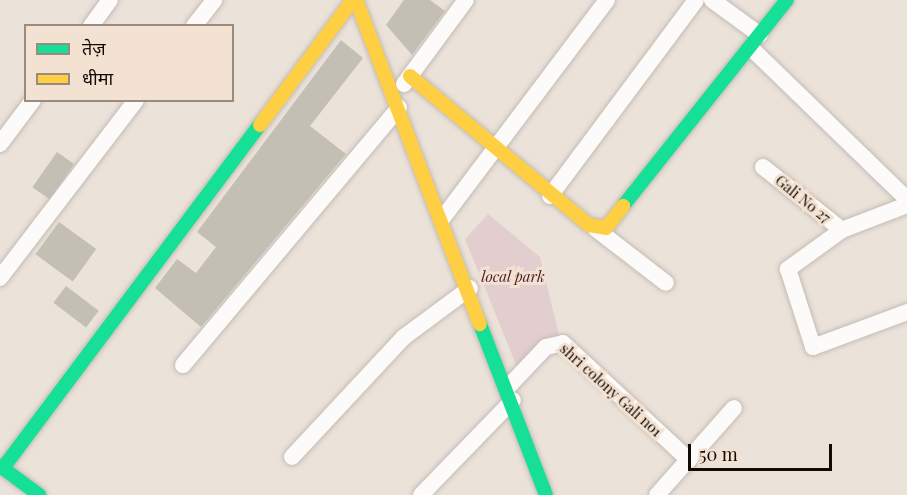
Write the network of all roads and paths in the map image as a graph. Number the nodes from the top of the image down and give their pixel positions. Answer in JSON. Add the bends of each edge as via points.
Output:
{"nodes":[{"id":1,"x":110,"y":0,"type":"edge"},
{"id":2,"x":214,"y":0,"type":"edge"},
{"id":3,"x":354,"y":0,"type":"edge"},
{"id":4,"x":466,"y":0,"type":"edge"},
{"id":5,"x":607,"y":0,"type":"edge"},
{"id":6,"x":696,"y":0,"type":"edge"},
{"id":7,"x":712,"y":0,"type":"edge"},
{"id":8,"x":787,"y":0,"type":"edge"},
{"id":9,"x":92,"y":24,"type":"edge"},
{"id":10,"x":196,"y":24,"type":"edge"},
{"id":11,"x":755,"y":41,"type":"junction"},
{"id":12,"x":410,"y":76,"type":"junction"},
{"id":13,"x":32,"y":102,"type":"edge"},
{"id":14,"x":134,"y":102,"type":"edge"},
{"id":15,"x":397,"y":102,"type":"junction"},
{"id":16,"x":0,"y":144,"type":"edge"},
{"id":17,"x":493,"y":149,"type":"junction"},
{"id":18,"x":764,"y":167,"type":"dead end"},
{"id":19,"x":550,"y":196,"type":"junction"},
{"id":20,"x":907,"y":199,"type":"edge"},
{"id":21,"x":907,"y":206,"type":"edge"},
{"id":22,"x":442,"y":219,"type":"junction"},
{"id":23,"x":596,"y":229,"type":"junction"},
{"id":24,"x":842,"y":230,"type":"junction"},
{"id":25,"x":0,"y":278,"type":"edge"},
{"id":26,"x":666,"y":283,"type":"dead end"},
{"id":27,"x":470,"y":288,"type":"junction"},
{"id":28,"x":907,"y":312,"type":"edge"},
{"id":29,"x":183,"y":365,"type":"dead end"},
{"id":30,"x":510,"y":393,"type":"junction"},
{"id":31,"x":734,"y":408,"type":"dead end"},
{"id":32,"x":292,"y":457,"type":"dead end"},
{"id":33,"x":688,"y":460,"type":"junction"},
{"id":34,"x":1,"y":467,"type":"edge"},
{"id":35,"x":35,"y":494,"type":"edge"},
{"id":36,"x":421,"y":495,"type":"edge"},
{"id":37,"x":546,"y":495,"type":"edge"},
{"id":38,"x":657,"y":495,"type":"edge"}],
"edges":[{"from":1,"to":9,"type":"street"},
{"from":2,"to":10,"type":"street"},
{"from":3,"to":15,"type":"street"},
{"from":3,"to":34,"type":"street"},
{"from":4,"to":12,"type":"street"},
{"from":5,"to":17,"type":"street"},
{"from":6,"to":19,"type":"street"},
{"from":7,"to":11,"type":"street"},
{"from":8,"to":11,"type":"street"},
{"from":11,"to":20,"type":"street"},
{"from":11,"to":23,"type":"street","via":[[616,221]]},
{"from":12,"to":15,"type":"street"},
{"from":12,"to":17,"type":"street"},
{"from":13,"to":16,"type":"street"},
{"from":14,"to":25,"type":"street"},
{"from":15,"to":22,"type":"street"},
{"from":15,"to":29,"type":"street"},
{"from":17,"to":19,"type":"street"},
{"from":17,"to":22,"type":"street"},
{"from":18,"to":24,"type":"street","name":"Gali No 27"},
{"from":19,"to":23,"type":"street"},
{"from":21,"to":24,"type":"street"},
{"from":22,"to":27,"type":"street"},
{"from":23,"to":26,"type":"street"},
{"from":24,"to":28,"type":"street","via":[[788,269],[813,347]]},
{"from":27,"to":30,"type":"street"},
{"from":27,"to":32,"type":"street","via":[[404,337]]},
{"from":30,"to":33,"type":"street","name":"shri colony Gali no1","via":[[546,347],[563,343]]},
{"from":30,"to":36,"type":"street"},
{"from":30,"to":37,"type":"street"},
{"from":31,"to":33,"type":"street"},
{"from":33,"to":38,"type":"street"},
{"from":34,"to":35,"type":"street"}]}
